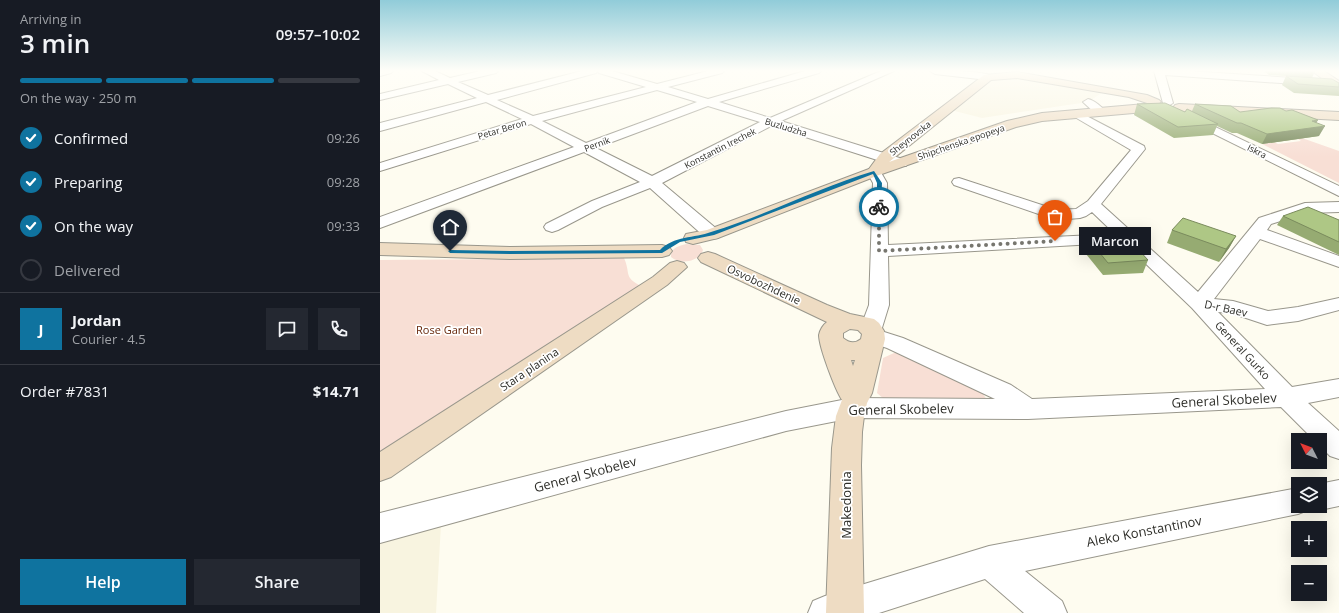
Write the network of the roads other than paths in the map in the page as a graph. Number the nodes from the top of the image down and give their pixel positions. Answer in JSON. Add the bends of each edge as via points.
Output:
{"nodes":[{"id":1,"x":486,"y":100,"type":"edge"},
{"id":2,"x":489,"y":100,"type":"edge"},
{"id":3,"x":610,"y":100,"type":"edge"},
{"id":4,"x":700,"y":100,"type":"edge"},
{"id":5,"x":716,"y":100,"type":"edge"},
{"id":6,"x":822,"y":100,"type":"edge"},
{"id":7,"x":960,"y":100,"type":"edge"},
{"id":8,"x":1150,"y":100,"type":"edge"},
{"id":9,"x":1165,"y":100,"type":"edge"},
{"id":10,"x":708,"y":102,"type":"junction"},
{"id":11,"x":1088,"y":102,"type":"dead end"},
{"id":12,"x":1167,"y":106,"type":"junction"},
{"id":13,"x":1100,"y":112,"type":"junction"},
{"id":14,"x":1078,"y":114,"type":"junction"},
{"id":15,"x":1339,"y":116,"type":"edge"},
{"id":16,"x":532,"y":120,"type":"junction"},
{"id":17,"x":770,"y":122,"type":"junction"},
{"id":18,"x":380,"y":127,"type":"edge"},
{"id":19,"x":587,"y":148,"type":"junction"},
{"id":20,"x":885,"y":157,"type":"junction"},
{"id":21,"x":901,"y":163,"type":"junction"},
{"id":22,"x":380,"y":167,"type":"edge"},
{"id":23,"x":874,"y":172,"type":"junction"},
{"id":24,"x":652,"y":182,"type":"junction"},
{"id":25,"x":959,"y":182,"type":"dead end"},
{"id":26,"x":1339,"y":192,"type":"edge"},
{"id":27,"x":1093,"y":204,"type":"junction"},
{"id":28,"x":1339,"y":207,"type":"edge"},
{"id":29,"x":380,"y":223,"type":"edge"},
{"id":30,"x":552,"y":227,"type":"dead end"},
{"id":31,"x":1257,"y":232,"type":"junction"},
{"id":32,"x":1128,"y":237,"type":"junction"},
{"id":33,"x":711,"y":247,"type":"junction"},
{"id":34,"x":380,"y":249,"type":"edge"},
{"id":35,"x":879,"y":251,"type":"junction"},
{"id":36,"x":669,"y":259,"type":"junction"},
{"id":37,"x":1339,"y":262,"type":"edge"},
{"id":38,"x":1199,"y":304,"type":"junction"},
{"id":39,"x":1339,"y":304,"type":"edge"},
{"id":40,"x":855,"y":332,"type":"junction"},
{"id":41,"x":1339,"y":388,"type":"edge"},
{"id":42,"x":1287,"y":397,"type":"junction"},
{"id":43,"x":853,"y":403,"type":"junction"},
{"id":44,"x":1028,"y":409,"type":"junction"},
{"id":45,"x":1339,"y":448,"type":"edge"},
{"id":46,"x":380,"y":468,"type":"edge"},
{"id":47,"x":1339,"y":493,"type":"edge"},
{"id":48,"x":1327,"y":496,"type":"edge"},
{"id":49,"x":1291,"y":502,"type":"edge"},
{"id":50,"x":380,"y":528,"type":"edge"},
{"id":51,"x":989,"y":562,"type":"junction"},
{"id":52,"x":838,"y":611,"type":"edge"},
{"id":53,"x":1050,"y":613,"type":"edge"}],
"edges":[{"from":1,"to":18,"type":"street"},
{"from":2,"to":16,"type":"street"},
{"from":3,"to":16,"type":"street","name":"Petar Beron"},
{"from":4,"to":10,"type":"street","name":"Buzludzha"},
{"from":5,"to":10,"type":"street","name":"Pernik"},
{"from":6,"to":17,"type":"street","name":"Konstantin Irechek"},
{"from":7,"to":20,"type":"main road","name":"Sheynovska"},
{"from":8,"to":12,"type":"main road"},
{"from":9,"to":12,"type":"street"},
{"from":10,"to":17,"type":"street","name":"Buzludzha"},
{"from":10,"to":19,"type":"street","name":"Pernik"},
{"from":11,"to":13,"type":"street"},
{"from":12,"to":13,"type":"main road","name":"Shipchenska epopeya"},
{"from":12,"to":15,"type":"main road"},
{"from":12,"to":26,"type":"street","name":"Iskra"},
{"from":13,"to":14,"type":"main road","name":"Shipchenska epopeya"},
{"from":14,"to":21,"type":"main road","name":"Shipchenska epopeya","via":[[1042,117],[1012,124]]},
{"from":14,"to":27,"type":"street","via":[[1139,149]]},
{"from":16,"to":19,"type":"street"},
{"from":16,"to":22,"type":"street","name":"Petar Beron"},
{"from":17,"to":20,"type":"street","name":"Buzludzha"},
{"from":17,"to":24,"type":"street","name":"Konstantin Irechek"},
{"from":19,"to":24,"type":"street"},
{"from":19,"to":29,"type":"street","name":"Pernik"},
{"from":20,"to":21,"type":"street","name":"Buzludzha"},
{"from":20,"to":23,"type":"main road","name":"Sheynovska"},
{"from":21,"to":23,"type":"main road","name":"Shipchenska epopeya"},
{"from":23,"to":33,"type":"main road","name":"Shipchenska epopeya","via":[[774,210],[737,235]]},
{"from":23,"to":35,"type":"street","name":"Makedonia","via":[[880,183]]},
{"from":24,"to":30,"type":"street","name":"Konstantin Irechek","via":[[597,204]]},
{"from":24,"to":33,"type":"street"},
{"from":25,"to":27,"type":"street","via":[[1056,215],[1080,213]]},
{"from":27,"to":32,"type":"street","name":"General Gurko"},
{"from":28,"to":31,"type":"street","name":"D-r Baev","via":[[1305,208],[1265,220]]},
{"from":31,"to":37,"type":"street"},
{"from":31,"to":38,"type":"street","name":"D-r Baev"},
{"from":32,"to":35,"type":"street"},
{"from":32,"to":38,"type":"street","name":"General Gurko"},
{"from":33,"to":36,"type":"main road","name":"Shipchenska epopeya","via":[[694,265]]},
{"from":33,"to":36,"type":"main road","name":"Osvobozhdenie","via":[[712,244],[707,241],[693,238],[671,244]]},
{"from":33,"to":40,"type":"main road","name":"Osvobozhdenie"},
{"from":34,"to":36,"type":"main road"},
{"from":35,"to":40,"type":"street","name":"Makedonia","via":[[879,305]]},
{"from":36,"to":46,"type":"main road","name":"Stara planina","via":[[660,282]]},
{"from":38,"to":39,"type":"street","name":"D-r Baev","via":[[1233,307],[1267,318]]},
{"from":38,"to":42,"type":"street","name":"General Gurko"},
{"from":40,"to":43,"type":"main road","via":[[850,392]]},
{"from":40,"to":43,"type":"main road","name":"Makedonia","via":[[859,392]]},
{"from":40,"to":44,"type":"street","via":[[895,342],[1003,392]]},
{"from":41,"to":42,"type":"street","name":"General Skobelev"},
{"from":42,"to":44,"type":"street","name":"General Skobelev"},
{"from":42,"to":45,"type":"street","name":"General Gurko"},
{"from":43,"to":44,"type":"street","name":"General Skobelev"},
{"from":43,"to":50,"type":"street","name":"General Skobelev"},
{"from":43,"to":52,"type":"main road","name":"Makedonia","via":[[846,441]]},
{"from":47,"to":48,"type":"street"},
{"from":49,"to":51,"type":"street","name":"Aleko Konstantinov"},
{"from":51,"to":52,"type":"street","name":"Aleko Konstantinov"},
{"from":51,"to":53,"type":"street"}]}
